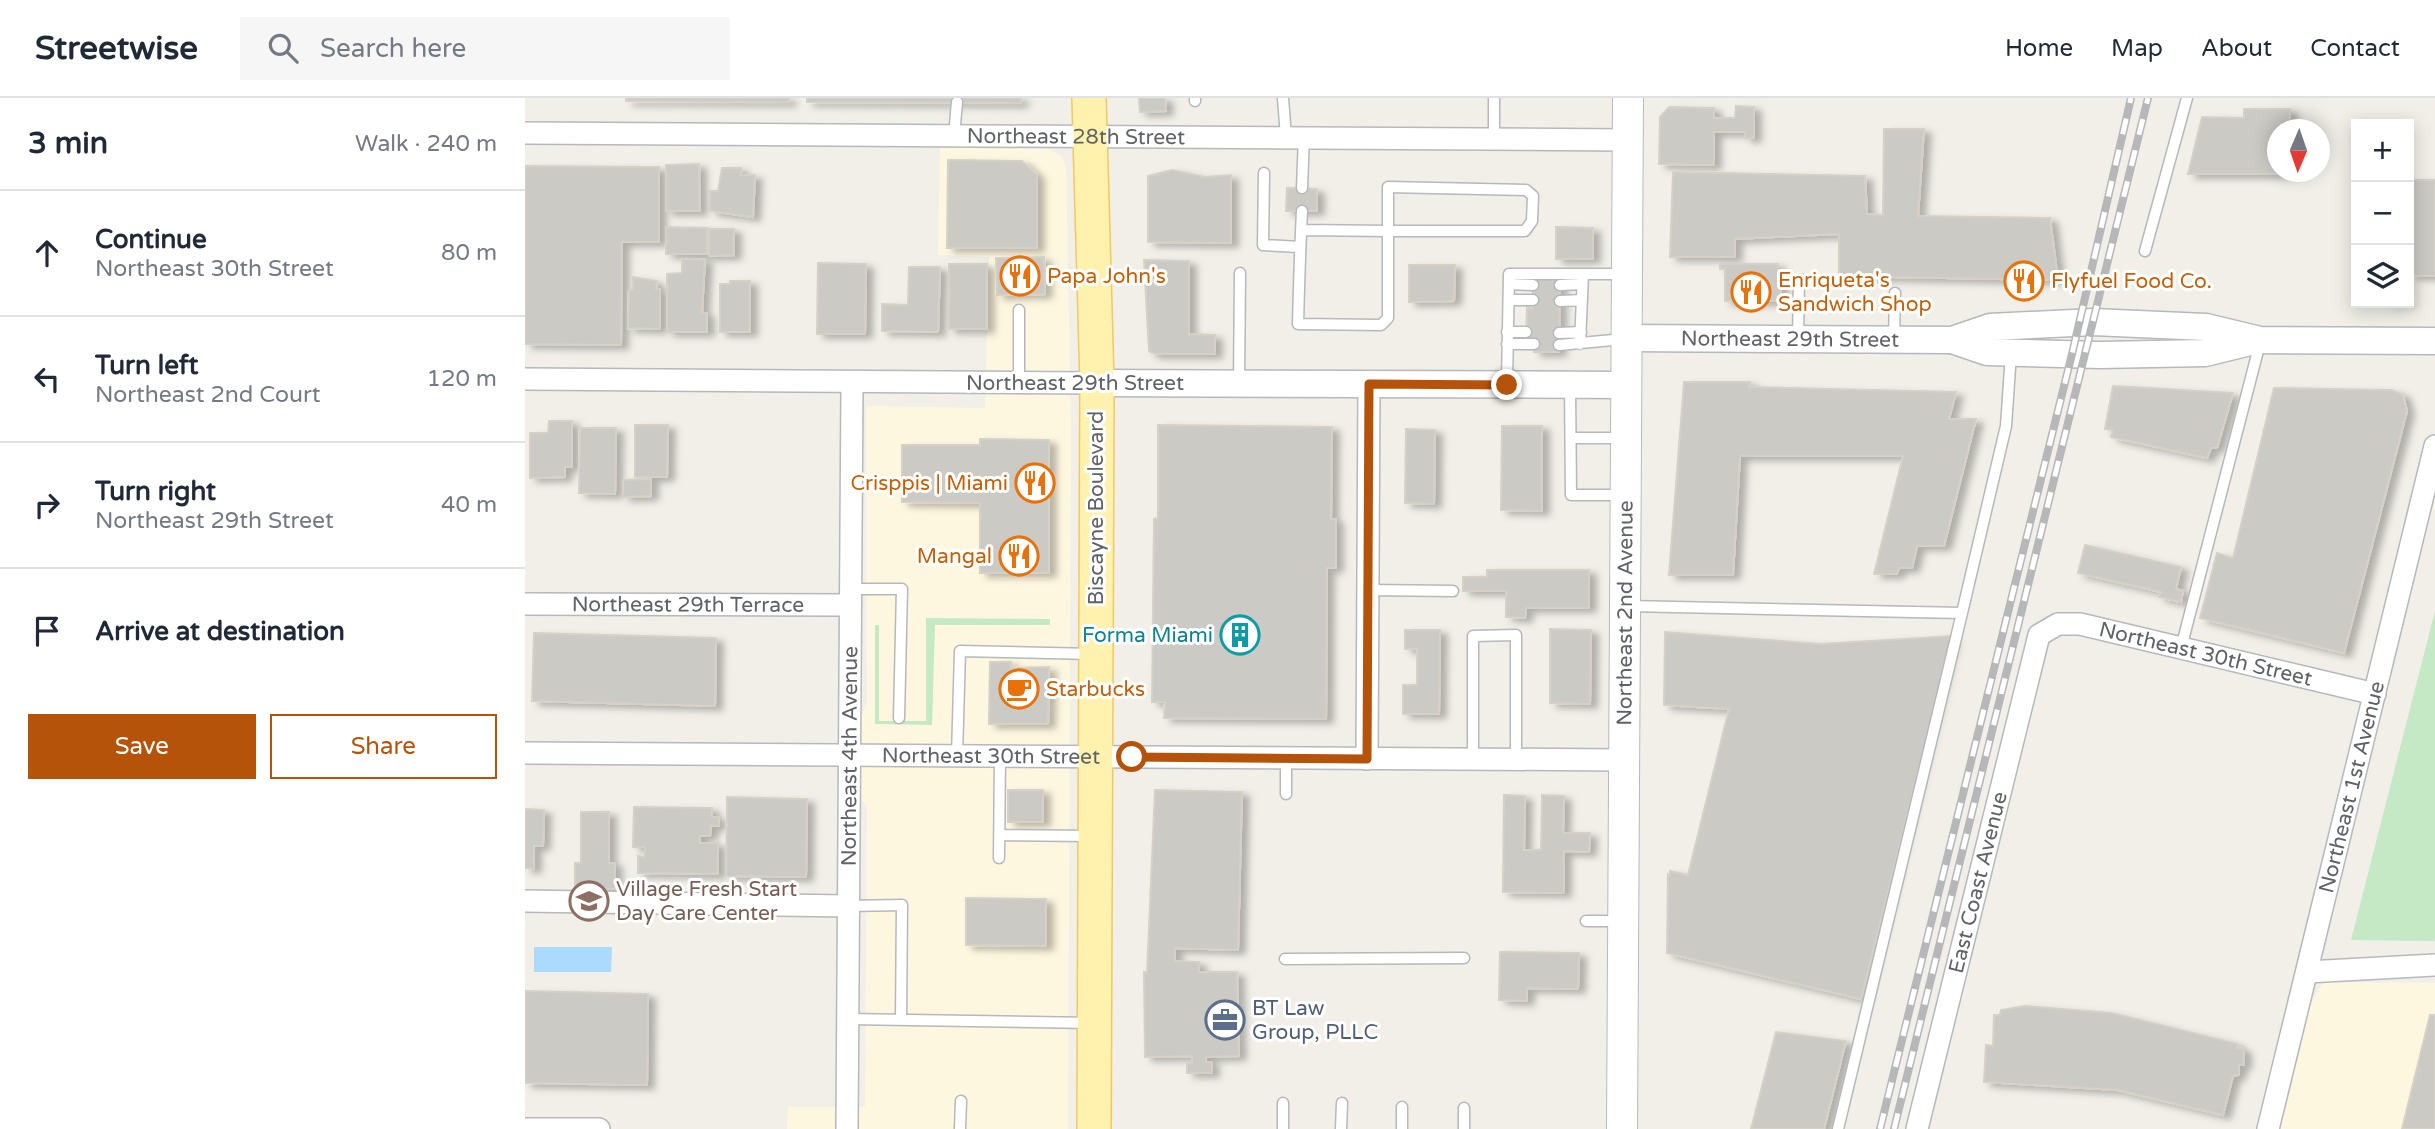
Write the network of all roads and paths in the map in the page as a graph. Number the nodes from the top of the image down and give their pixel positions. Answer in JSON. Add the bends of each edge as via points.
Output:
{"nodes":[{"id":1,"x":1089,"y":98,"type":"edge"},
{"id":2,"x":1283,"y":98,"type":"edge"},
{"id":3,"x":1494,"y":98,"type":"edge"},
{"id":4,"x":1628,"y":98,"type":"edge"},
{"id":5,"x":2187,"y":98,"type":"edge"},
{"id":6,"x":957,"y":102,"type":"dead end"},
{"id":7,"x":525,"y":133,"type":"edge"},
{"id":8,"x":954,"y":136,"type":"junction"},
{"id":9,"x":1089,"y":136,"type":"junction"},
{"id":10,"x":1295,"y":136,"type":"junction"},
{"id":11,"x":1494,"y":138,"type":"junction"},
{"id":12,"x":1628,"y":139,"type":"junction"},
{"id":13,"x":1264,"y":173,"type":"dead end"},
{"id":14,"x":1302,"y":188,"type":"dead end"},
{"id":15,"x":1301,"y":211,"type":"dead end"},
{"id":16,"x":1301,"y":230,"type":"junction"},
{"id":17,"x":1388,"y":231,"type":"junction"},
{"id":18,"x":1300,"y":247,"type":"junction"},
{"id":19,"x":2145,"y":251,"type":"dead end"},
{"id":20,"x":1240,"y":273,"type":"dead end"},
{"id":21,"x":1627,"y":274,"type":"junction"},
{"id":22,"x":1583,"y":279,"type":"junction"},
{"id":23,"x":1811,"y":280,"type":"dead end"},
{"id":24,"x":1509,"y":285,"type":"junction"},
{"id":25,"x":1533,"y":285,"type":"dead end"},
{"id":26,"x":1560,"y":285,"type":"dead end"},
{"id":27,"x":1895,"y":293,"type":"dead end"},
{"id":28,"x":1509,"y":300,"type":"junction"},
{"id":29,"x":1533,"y":300,"type":"dead end"},
{"id":30,"x":1582,"y":300,"type":"junction"},
{"id":31,"x":1560,"y":301,"type":"dead end"},
{"id":32,"x":1019,"y":310,"type":"dead end"},
{"id":33,"x":1507,"y":332,"type":"junction"},
{"id":34,"x":1526,"y":332,"type":"dead end"},
{"id":35,"x":1559,"y":332,"type":"dead end"},
{"id":36,"x":1580,"y":338,"type":"junction"},
{"id":37,"x":1627,"y":338,"type":"junction"},
{"id":38,"x":1798,"y":340,"type":"junction"},
{"id":39,"x":1894,"y":340,"type":"junction"},
{"id":40,"x":1952,"y":340,"type":"junction"},
{"id":41,"x":2260,"y":340,"type":"junction"},
{"id":42,"x":2435,"y":341,"type":"edge"},
{"id":43,"x":1507,"y":344,"type":"junction"},
{"id":44,"x":1534,"y":344,"type":"dead end"},
{"id":45,"x":1559,"y":345,"type":"dead end"},
{"id":46,"x":2011,"y":353,"type":"junction"},
{"id":47,"x":525,"y":379,"type":"edge"},
{"id":48,"x":852,"y":383,"type":"junction"},
{"id":49,"x":1019,"y":383,"type":"junction"},
{"id":50,"x":1097,"y":383,"type":"junction"},
{"id":51,"x":1239,"y":383,"type":"junction"},
{"id":52,"x":1369,"y":384,"type":"junction"},
{"id":53,"x":1507,"y":385,"type":"junction"},
{"id":54,"x":1626,"y":385,"type":"junction"},
{"id":55,"x":1570,"y":386,"type":"junction"},
{"id":56,"x":1571,"y":438,"type":"junction"},
{"id":57,"x":1625,"y":438,"type":"junction"},
{"id":58,"x":2435,"y":446,"type":"edge"},
{"id":59,"x":1626,"y":495,"type":"junction"},
{"id":60,"x":1368,"y":590,"type":"junction"},
{"id":61,"x":1453,"y":592,"type":"dead end"},
{"id":62,"x":849,"y":597,"type":"junction"},
{"id":63,"x":525,"y":604,"type":"edge"},
{"id":64,"x":1625,"y":606,"type":"junction"},
{"id":65,"x":1962,"y":613,"type":"junction"},
{"id":66,"x":2039,"y":635,"type":"joint"},
{"id":67,"x":2181,"y":648,"type":"junction"},
{"id":68,"x":1096,"y":654,"type":"junction"},
{"id":69,"x":2375,"y":694,"type":"junction"},
{"id":70,"x":899,"y":719,"type":"dead end"},
{"id":71,"x":525,"y":753,"type":"edge"},
{"id":72,"x":848,"y":755,"type":"junction"},
{"id":73,"x":957,"y":756,"type":"junction"},
{"id":74,"x":1000,"y":756,"type":"junction"},
{"id":75,"x":1095,"y":757,"type":"junction"},
{"id":76,"x":1286,"y":759,"type":"junction"},
{"id":77,"x":1367,"y":759,"type":"junction"},
{"id":78,"x":1473,"y":759,"type":"junction"},
{"id":79,"x":1516,"y":760,"type":"junction"},
{"id":80,"x":1623,"y":760,"type":"junction"},
{"id":81,"x":1286,"y":794,"type":"dead end"},
{"id":82,"x":999,"y":835,"type":"junction"},
{"id":83,"x":1095,"y":836,"type":"junction"},
{"id":84,"x":999,"y":858,"type":"dead end"},
{"id":85,"x":525,"y":901,"type":"edge"},
{"id":86,"x":848,"y":906,"type":"junction"},
{"id":87,"x":1586,"y":921,"type":"dead end"},
{"id":88,"x":1623,"y":921,"type":"junction"},
{"id":89,"x":1285,"y":958,"type":"dead end"},
{"id":90,"x":1464,"y":958,"type":"dead end"},
{"id":91,"x":2435,"y":965,"type":"edge"},
{"id":92,"x":2307,"y":972,"type":"junction"},
{"id":93,"x":848,"y":1019,"type":"junction"},
{"id":94,"x":901,"y":1020,"type":"junction"},
{"id":95,"x":1094,"y":1023,"type":"junction"},
{"id":96,"x":961,"y":1101,"type":"dead end"},
{"id":97,"x":1342,"y":1103,"type":"dead end"},
{"id":98,"x":1283,"y":1104,"type":"dead end"},
{"id":99,"x":1402,"y":1107,"type":"dead end"},
{"id":100,"x":1464,"y":1108,"type":"dead end"},
{"id":101,"x":525,"y":1129,"type":"edge"},
{"id":102,"x":599,"y":1129,"type":"edge"},
{"id":103,"x":847,"y":1129,"type":"edge"},
{"id":104,"x":960,"y":1129,"type":"edge"},
{"id":105,"x":1094,"y":1129,"type":"edge"},
{"id":106,"x":1283,"y":1129,"type":"edge"},
{"id":107,"x":1341,"y":1129,"type":"edge"},
{"id":108,"x":1402,"y":1129,"type":"edge"},
{"id":109,"x":1464,"y":1129,"type":"edge"},
{"id":110,"x":1622,"y":1129,"type":"edge"},
{"id":111,"x":1837,"y":1129,"type":"edge"},
{"id":112,"x":1917,"y":1129,"type":"edge"},
{"id":113,"x":2268,"y":1129,"type":"edge"}],
"edges":[{"from":1,"to":9,"type":"main road","name":"Biscayne Boulevard"},
{"from":2,"to":10,"type":"lane"},
{"from":3,"to":11,"type":"lane"},
{"from":4,"to":12,"type":"main road","name":"Northeast 2nd Avenue"},
{"from":5,"to":19,"type":"lane"},
{"from":6,"to":8,"type":"lane"},
{"from":7,"to":8,"type":"street","name":"Northeast 28th Street"},
{"from":8,"to":9,"type":"street","name":"Northeast 28th Street"},
{"from":9,"to":10,"type":"street","name":"Northeast 28th Street"},
{"from":9,"to":50,"type":"main road","name":"Biscayne Boulevard"},
{"from":10,"to":11,"type":"street","name":"Northeast 28th Street"},
{"from":10,"to":14,"type":"lane"},
{"from":11,"to":12,"type":"street","name":"Northeast 28th Street"},
{"from":12,"to":21,"type":"main road","name":"Northeast 2nd Avenue"},
{"from":13,"to":18,"type":"lane","via":[[1262,245]]},
{"from":15,"to":16,"type":"lane"},
{"from":16,"to":17,"type":"lane"},
{"from":16,"to":18,"type":"lane"},
{"from":17,"to":17,"type":"lane","via":[[1525,231],[1532,220],[1533,196],[1526,190],[1388,187]]},
{"from":17,"to":18,"type":"lane","via":[[1388,318],[1381,325],[1298,324]]},
{"from":20,"to":51,"type":"lane"},
{"from":21,"to":22,"type":"lane"},
{"from":21,"to":37,"type":"main road","name":"Northeast 2nd Avenue"},
{"from":22,"to":24,"type":"lane","via":[[1509,274]]},
{"from":22,"to":26,"type":"lane"},
{"from":22,"to":30,"type":"lane"},
{"from":23,"to":38,"type":"lane","via":[[1799,280]]},
{"from":24,"to":25,"type":"lane"},
{"from":24,"to":28,"type":"lane"},
{"from":27,"to":39,"type":"lane"},
{"from":28,"to":29,"type":"lane"},
{"from":28,"to":33,"type":"lane"},
{"from":30,"to":31,"type":"lane"},
{"from":30,"to":36,"type":"lane"},
{"from":32,"to":49,"type":"lane"},
{"from":33,"to":34,"type":"lane"},
{"from":33,"to":43,"type":"lane"},
{"from":35,"to":36,"type":"lane"},
{"from":36,"to":37,"type":"lane"},
{"from":36,"to":45,"type":"lane"},
{"from":37,"to":38,"type":"street","name":"Northeast 29th Street"},
{"from":37,"to":54,"type":"main road","name":"Northeast 2nd Avenue"},
{"from":38,"to":39,"type":"street","name":"Northeast 29th Street"},
{"from":39,"to":40,"type":"street","name":"Northeast 29th Street"},
{"from":40,"to":41,"type":"street","name":"Northeast 29th Street","via":[[1990,327],[2055,322],[2206,327]]},
{"from":40,"to":46,"type":"street","name":"Northeast 29th Street","via":[[1987,352]]},
{"from":41,"to":42,"type":"street","name":"Northeast 29th Street"},
{"from":41,"to":46,"type":"street","name":"Northeast 29th Street","via":[[2205,353]]},
{"from":41,"to":67,"type":"lane"},
{"from":43,"to":44,"type":"lane"},
{"from":43,"to":53,"type":"lane"},
{"from":46,"to":65,"type":"lane","via":[[2006,426]]},
{"from":47,"to":48,"type":"street","name":"Northeast 29th Street"},
{"from":48,"to":49,"type":"street","name":"Northeast 29th Street"},
{"from":48,"to":62,"type":"street","name":"Northeast 4th Avenue"},
{"from":49,"to":50,"type":"street","name":"Northeast 29th Street"},
{"from":50,"to":51,"type":"street","name":"Northeast 29th Street"},
{"from":50,"to":68,"type":"main road","name":"Biscayne Boulevard"},
{"from":51,"to":52,"type":"street","name":"Northeast 29th Street"},
{"from":52,"to":53,"type":"street","name":"Northeast 29th Street"},
{"from":52,"to":60,"type":"street"},
{"from":53,"to":55,"type":"street","name":"Northeast 29th Street"},
{"from":54,"to":55,"type":"street","name":"Northeast 29th Street"},
{"from":54,"to":57,"type":"main road","name":"Northeast 2nd Avenue"},
{"from":55,"to":56,"type":"lane"},
{"from":56,"to":57,"type":"lane"},
{"from":56,"to":59,"type":"lane","via":[[1571,495]]},
{"from":57,"to":59,"type":"main road","name":"Northeast 2nd Avenue"},
{"from":58,"to":69,"type":"street","name":"Northeast 1st Avenue"},
{"from":59,"to":64,"type":"main road","name":"Northeast 2nd Avenue"},
{"from":60,"to":61,"type":"lane"},
{"from":60,"to":77,"type":"street"},
{"from":62,"to":63,"type":"street","name":"Northeast 29th Terrace"},
{"from":62,"to":70,"type":"lane","via":[[902,589]]},
{"from":62,"to":72,"type":"street","name":"Northeast 4th Avenue"},
{"from":64,"to":65,"type":"lane"},
{"from":64,"to":80,"type":"main road","name":"Northeast 2nd Avenue"},
{"from":65,"to":111,"type":"lane"},
{"from":66,"to":67,"type":"street","name":"Northeast 30th Street","via":[[2058,624],[2080,624]]},
{"from":66,"to":112,"type":"street","name":"East Coast Avenue"},
{"from":67,"to":69,"type":"street","name":"Northeast 30th Street"},
{"from":68,"to":73,"type":"lane","via":[[960,651]]},
{"from":68,"to":75,"type":"main road","name":"Biscayne Boulevard"},
{"from":69,"to":92,"type":"street","name":"Northeast 1st Avenue"},
{"from":71,"to":72,"type":"street","name":"Northeast 30th Street"},
{"from":72,"to":73,"type":"street","name":"Northeast 30th Street"},
{"from":72,"to":86,"type":"street","name":"Northeast 4th Avenue"},
{"from":73,"to":74,"type":"street","name":"Northeast 30th Street"},
{"from":74,"to":75,"type":"street","name":"Northeast 30th Street"},
{"from":74,"to":82,"type":"lane"},
{"from":75,"to":76,"type":"street","name":"Northeast 30th Street"},
{"from":75,"to":83,"type":"main road","name":"Biscayne Boulevard"},
{"from":76,"to":77,"type":"street","name":"Northeast 30th Street"},
{"from":76,"to":81,"type":"lane"},
{"from":77,"to":78,"type":"street","name":"Northeast 30th Street"},
{"from":78,"to":79,"type":"street","name":"Northeast 30th Street"},
{"from":78,"to":79,"type":"lane","via":[[1473,636],[1516,635]]},
{"from":79,"to":80,"type":"street","name":"Northeast 30th Street"},
{"from":80,"to":88,"type":"main road","name":"Northeast 2nd Avenue"},
{"from":82,"to":83,"type":"lane"},
{"from":82,"to":84,"type":"lane"},
{"from":83,"to":95,"type":"main road","name":"Biscayne Boulevard"},
{"from":85,"to":86,"type":"street"},
{"from":86,"to":93,"type":"street","name":"Northeast 4th Avenue"},
{"from":86,"to":94,"type":"lane","via":[[902,905]]},
{"from":87,"to":88,"type":"lane"},
{"from":88,"to":110,"type":"main road","name":"Northeast 2nd Avenue"},
{"from":89,"to":90,"type":"lane"},
{"from":91,"to":92,"type":"street"},
{"from":92,"to":113,"type":"street","name":"Northeast 1st Avenue"},
{"from":93,"to":94,"type":"lane"},
{"from":93,"to":103,"type":"street","name":"Northeast 4th Avenue"},
{"from":94,"to":95,"type":"lane"},
{"from":95,"to":105,"type":"main road","name":"Biscayne Boulevard"},
{"from":96,"to":104,"type":"lane"},
{"from":97,"to":107,"type":"lane"},
{"from":98,"to":106,"type":"lane"},
{"from":99,"to":108,"type":"lane"},
{"from":100,"to":109,"type":"lane"},
{"from":101,"to":102,"type":"street"}]}
